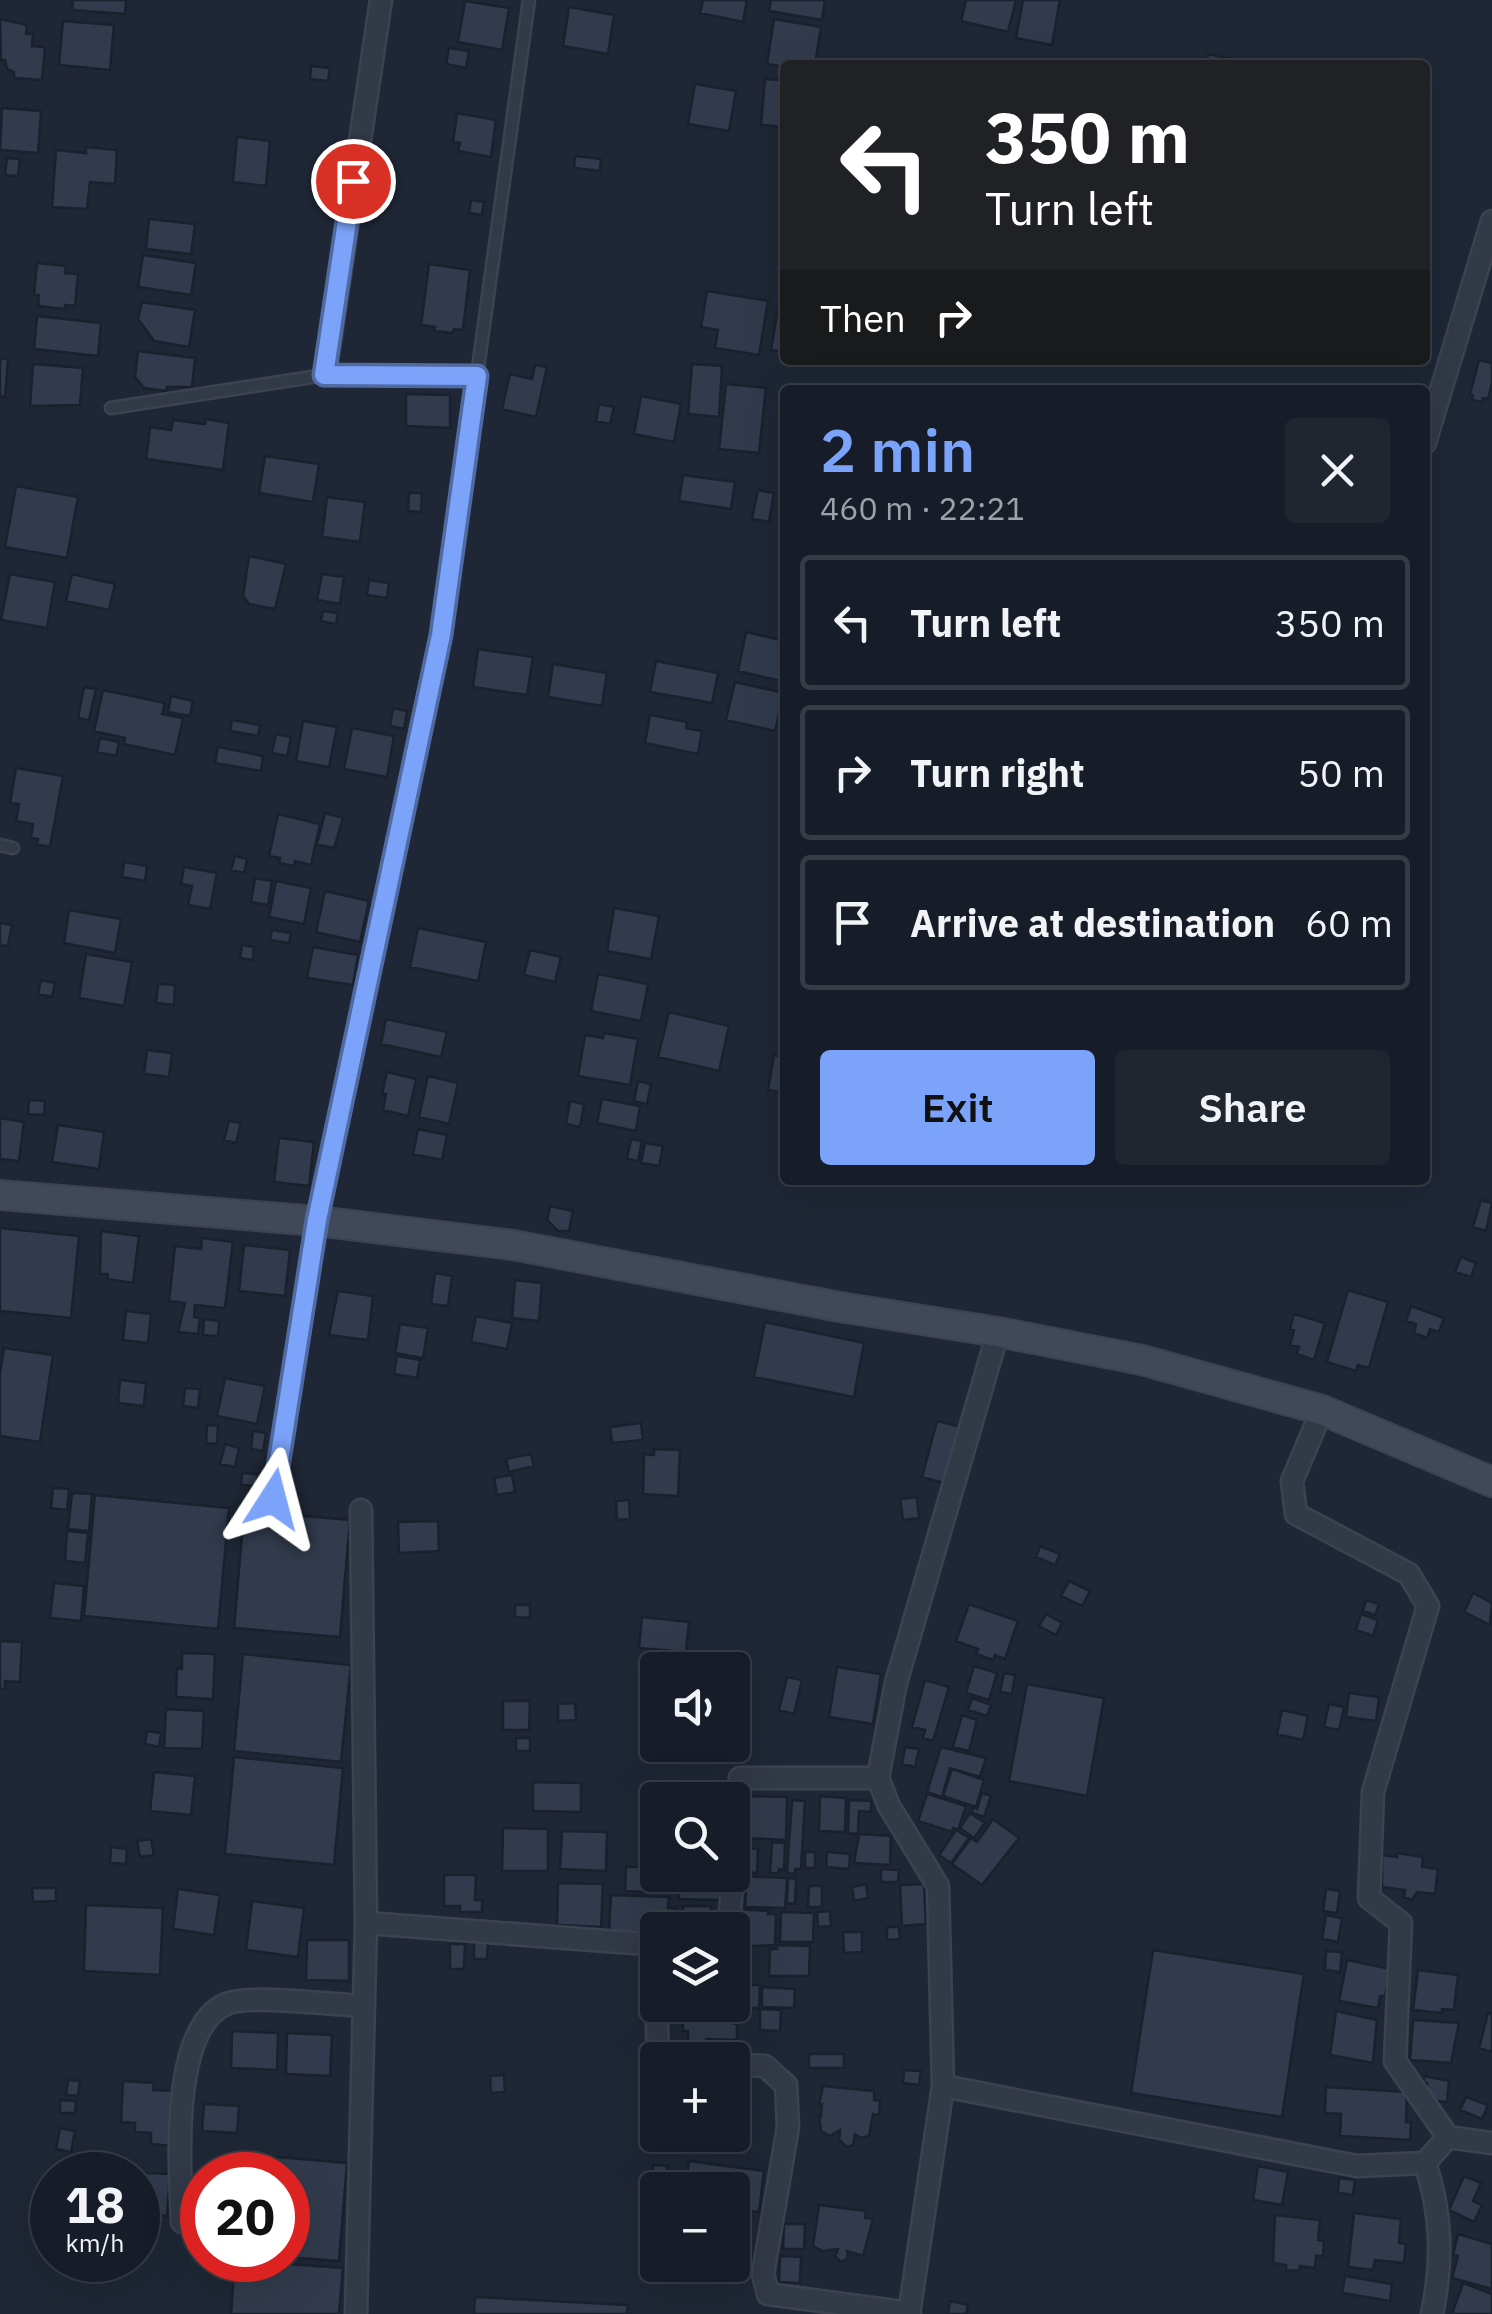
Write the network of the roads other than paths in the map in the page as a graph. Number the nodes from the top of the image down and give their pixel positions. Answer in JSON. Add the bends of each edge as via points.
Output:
{"nodes":[{"id":1,"x":380,"y":0,"type":"edge"},
{"id":2,"x":529,"y":0,"type":"edge"},
{"id":3,"x":1492,"y":221,"type":"edge"},
{"id":4,"x":324,"y":375,"type":"junction"},
{"id":5,"x":477,"y":376,"type":"junction"},
{"id":6,"x":111,"y":408,"type":"dead end"},
{"id":7,"x":1430,"y":426,"type":"edge"},
{"id":8,"x":0,"y":845,"type":"edge"},
{"id":9,"x":13,"y":848,"type":"dead end"},
{"id":10,"x":0,"y":1195,"type":"edge"},
{"id":11,"x":317,"y":1220,"type":"junction"},
{"id":12,"x":998,"y":1332,"type":"junction"},
{"id":13,"x":1322,"y":1410,"type":"junction"},
{"id":14,"x":1492,"y":1482,"type":"edge"},
{"id":15,"x":273,"y":1499,"type":"dead end"},
{"id":16,"x":361,"y":1510,"type":"dead end"},
{"id":17,"x":878,"y":1778,"type":"junction"},
{"id":18,"x":730,"y":1912,"type":"edge"},
{"id":19,"x":366,"y":1923,"type":"junction"},
{"id":20,"x":364,"y":2006,"type":"junction"},
{"id":21,"x":658,"y":2042,"type":"edge"},
{"id":22,"x":750,"y":2065,"type":"edge"},
{"id":23,"x":943,"y":2086,"type":"junction"},
{"id":24,"x":1448,"y":2136,"type":"junction"},
{"id":25,"x":1492,"y":2143,"type":"edge"},
{"id":26,"x":182,"y":2152,"type":"edge"},
{"id":27,"x":1425,"y":2163,"type":"junction"},
{"id":28,"x":910,"y":2313,"type":"edge"},
{"id":29,"x":356,"y":2314,"type":"edge"},
{"id":30,"x":1432,"y":2314,"type":"edge"}],
"edges":[{"from":1,"to":4,"type":"street"},
{"from":2,"to":5,"type":"lane"},
{"from":3,"to":7,"type":"street"},
{"from":4,"to":5,"type":"lane"},
{"from":4,"to":6,"type":"lane"},
{"from":5,"to":11,"type":"lane","via":[[441,635]]},
{"from":8,"to":9,"type":"lane"},
{"from":10,"to":11,"type":"street"},
{"from":11,"to":12,"type":"street","via":[[513,1245]]},
{"from":11,"to":15,"type":"lane"},
{"from":12,"to":13,"type":"street","via":[[1142,1360]]},
{"from":12,"to":17,"type":"street","via":[[896,1683]]},
{"from":13,"to":14,"type":"street"},
{"from":13,"to":24,"type":"street","via":[[1292,1481],[1296,1514],[1409,1574],[1428,1606],[1373,1792],[1368,1898],[1401,1923],[1395,2062]]},
{"from":16,"to":19,"type":"street"},
{"from":17,"to":18,"type":"street","via":[[740,1778]]},
{"from":17,"to":23,"type":"street","via":[[938,1886]]},
{"from":19,"to":20,"type":"street"},
{"from":19,"to":21,"type":"street","via":[[647,1944],[656,1962]]},
{"from":20,"to":26,"type":"street","via":[[228,2002],[208,2016],[182,2100]]},
{"from":20,"to":29,"type":"street"},
{"from":22,"to":28,"type":"street","via":[[764,2066],[786,2085],[788,2127],[763,2274],[768,2294]]},
{"from":23,"to":27,"type":"street","via":[[1358,2166]]},
{"from":23,"to":28,"type":"street"},
{"from":24,"to":25,"type":"street"},
{"from":24,"to":27,"type":"street"},
{"from":27,"to":30,"type":"street","via":[[1437,2198],[1440,2244]]}]}
